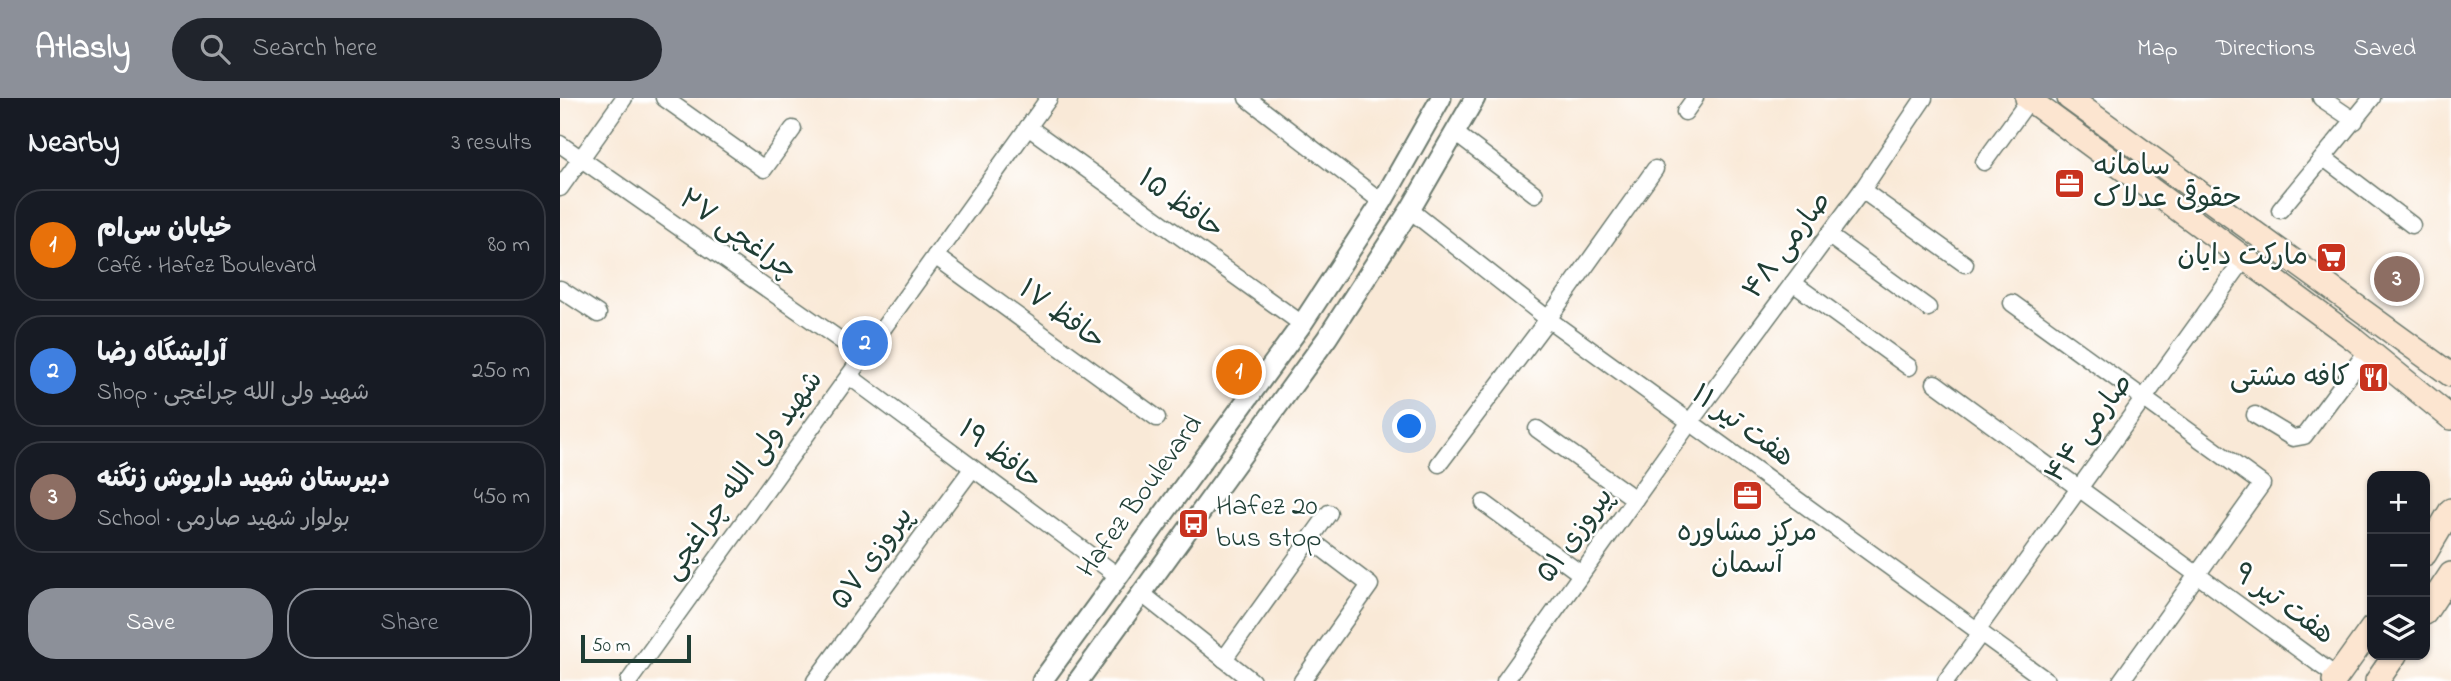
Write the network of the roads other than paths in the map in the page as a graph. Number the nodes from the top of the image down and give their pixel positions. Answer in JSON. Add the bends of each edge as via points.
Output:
{"nodes":[{"id":1,"x":624,"y":98,"type":"edge"},
{"id":2,"x":664,"y":98,"type":"edge"},
{"id":3,"x":1049,"y":98,"type":"edge"},
{"id":4,"x":1247,"y":98,"type":"edge"},
{"id":5,"x":1441,"y":98,"type":"edge"},
{"id":6,"x":1475,"y":98,"type":"edge"},
{"id":7,"x":1695,"y":98,"type":"edge"},
{"id":8,"x":1924,"y":98,"type":"edge"},
{"id":9,"x":2069,"y":98,"type":"edge"},
{"id":10,"x":2321,"y":98,"type":"edge"},
{"id":11,"x":2372,"y":98,"type":"edge"},
{"id":12,"x":2028,"y":99,"type":"edge"},
{"id":13,"x":1685,"y":112,"type":"dead end"},
{"id":14,"x":2354,"y":121,"type":"junction"},
{"id":15,"x":1028,"y":127,"type":"junction"},
{"id":16,"x":793,"y":129,"type":"dead end"},
{"id":17,"x":1455,"y":133,"type":"junction"},
{"id":18,"x":560,"y":144,"type":"edge"},
{"id":19,"x":2324,"y":158,"type":"junction"},
{"id":20,"x":581,"y":159,"type":"junction"},
{"id":21,"x":1984,"y":162,"type":"dead end"},
{"id":22,"x":1655,"y":169,"type":"dead end"},
{"id":23,"x":560,"y":188,"type":"edge"},
{"id":24,"x":1862,"y":190,"type":"junction"},
{"id":25,"x":1535,"y":194,"type":"dead end"},
{"id":26,"x":1382,"y":202,"type":"junction"},
{"id":27,"x":1410,"y":209,"type":"junction"},
{"id":28,"x":2280,"y":210,"type":"dead end"},
{"id":29,"x":2412,"y":225,"type":"dead end"},
{"id":30,"x":1828,"y":235,"type":"junction"},
{"id":31,"x":935,"y":257,"type":"junction"},
{"id":32,"x":2245,"y":258,"type":"junction"},
{"id":33,"x":1965,"y":264,"type":"dead end"},
{"id":34,"x":1793,"y":283,"type":"junction"},
{"id":35,"x":560,"y":289,"type":"edge"},
{"id":36,"x":2012,"y":303,"type":"dead end"},
{"id":37,"x":1928,"y":308,"type":"dead end"},
{"id":38,"x":598,"y":314,"type":"dead end"},
{"id":39,"x":1548,"y":319,"type":"junction"},
{"id":40,"x":1302,"y":324,"type":"junction"},
{"id":41,"x":2368,"y":350,"type":"junction"},
{"id":42,"x":863,"y":356,"type":"junction"},
{"id":43,"x":1909,"y":367,"type":"dead end"},
{"id":44,"x":2451,"y":375,"type":"edge"},
{"id":45,"x":849,"y":376,"type":"junction"},
{"id":46,"x":1936,"y":383,"type":"dead end"},
{"id":47,"x":2144,"y":400,"type":"junction"},
{"id":48,"x":2255,"y":415,"type":"dead end"},
{"id":49,"x":1157,"y":418,"type":"dead end"},
{"id":50,"x":2451,"y":418,"type":"edge"},
{"id":51,"x":1690,"y":422,"type":"junction"},
{"id":52,"x":1537,"y":429,"type":"dead end"},
{"id":53,"x":1439,"y":464,"type":"dead end"},
{"id":54,"x":972,"y":469,"type":"junction"},
{"id":55,"x":2080,"y":488,"type":"junction"},
{"id":56,"x":1634,"y":499,"type":"junction"},
{"id":57,"x":1484,"y":503,"type":"dead end"},
{"id":58,"x":2451,"y":510,"type":"edge"},
{"id":59,"x":1329,"y":513,"type":"dead end"},
{"id":60,"x":1311,"y":540,"type":"junction"},
{"id":61,"x":2430,"y":546,"type":"edge"},
{"id":62,"x":1581,"y":574,"type":"junction"},
{"id":63,"x":2451,"y":575,"type":"edge"},
{"id":64,"x":1118,"y":576,"type":"junction"},
{"id":65,"x":2198,"y":576,"type":"junction"},
{"id":66,"x":1141,"y":593,"type":"junction"},
{"id":67,"x":2430,"y":606,"type":"edge"},
{"id":68,"x":1979,"y":631,"type":"junction"},
{"id":69,"x":2367,"y":635,"type":"edge"},
{"id":70,"x":1224,"y":659,"type":"junction"},
{"id":71,"x":2391,"y":660,"type":"edge"},
{"id":72,"x":2335,"y":679,"type":"edge"},
{"id":73,"x":629,"y":681,"type":"edge"},
{"id":74,"x":816,"y":681,"type":"edge"},
{"id":75,"x":1042,"y":681,"type":"edge"},
{"id":76,"x":1077,"y":681,"type":"edge"},
{"id":77,"x":1252,"y":681,"type":"edge"},
{"id":78,"x":1302,"y":681,"type":"edge"},
{"id":79,"x":1505,"y":681,"type":"edge"},
{"id":80,"x":1945,"y":681,"type":"edge"},
{"id":81,"x":2047,"y":681,"type":"edge"},
{"id":82,"x":2121,"y":681,"type":"edge"},
{"id":83,"x":2376,"y":681,"type":"edge"}],
"edges":[{"from":1,"to":20,"type":"street"},
{"from":2,"to":16,"type":"street","via":[[764,169]]},
{"from":3,"to":15,"type":"street","name":"شهید ولی الله چراغچی"},
{"from":4,"to":26,"type":"street"},
{"from":5,"to":26,"type":"street","name":"Hafez Boulevard"},
{"from":6,"to":17,"type":"street","name":"Hafez Boulevard"},
{"from":7,"to":13,"type":"street"},
{"from":8,"to":24,"type":"street","name":"صارمی ۴۸"},
{"from":9,"to":44,"type":"main road"},
{"from":10,"to":14,"type":"street"},
{"from":11,"to":14,"type":"street"},
{"from":12,"to":21,"type":"street"},
{"from":12,"to":32,"type":"main road"},
{"from":14,"to":19,"type":"street"},
{"from":15,"to":31,"type":"street","name":"شهید ولی الله چراغچی"},
{"from":15,"to":40,"type":"street","name":"حافظ ۱۵"},
{"from":17,"to":25,"type":"street"},
{"from":17,"to":27,"type":"street","name":"Hafez Boulevard"},
{"from":18,"to":20,"type":"street","name":"چراغچی ۲۷"},
{"from":19,"to":28,"type":"street"},
{"from":19,"to":29,"type":"street"},
{"from":20,"to":23,"type":"street"},
{"from":20,"to":42,"type":"street","name":"چراغچی ۲۷"},
{"from":22,"to":39,"type":"street"},
{"from":24,"to":30,"type":"street","name":"صارمی ۴۸"},
{"from":24,"to":33,"type":"street"},
{"from":26,"to":40,"type":"street","name":"Hafez Boulevard"},
{"from":27,"to":39,"type":"street","name":"هفت تیر ۱۱"},
{"from":27,"to":66,"type":"street","name":"Hafez Boulevard","via":[[1327,338]]},
{"from":30,"to":34,"type":"street","name":"صارمی ۴۸"},
{"from":30,"to":37,"type":"street"},
{"from":31,"to":42,"type":"street","name":"شهید ولی الله چراغچی"},
{"from":31,"to":49,"type":"street","name":"حافظ ۱۷"},
{"from":32,"to":41,"type":"main road"},
{"from":32,"to":47,"type":"street","name":"صارمی ۴۴"},
{"from":34,"to":43,"type":"street"},
{"from":34,"to":51,"type":"street","name":"صارمی ۴۸"},
{"from":35,"to":38,"type":"street"},
{"from":36,"to":47,"type":"street"},
{"from":39,"to":51,"type":"street","name":"هفت تیر ۱۱"},
{"from":39,"to":53,"type":"street"},
{"from":40,"to":64,"type":"street","name":"Hafez Boulevard"},
{"from":41,"to":48,"type":"street","via":[[2304,436],[2293,438]]},
{"from":41,"to":50,"type":"main road"},
{"from":42,"to":45,"type":"street","name":"شهید ولی الله چراغچی"},
{"from":45,"to":54,"type":"street","name":"حافظ ۱۹"},
{"from":45,"to":73,"type":"street","name":"شهید ولی الله چراغچی"},
{"from":46,"to":55,"type":"street"},
{"from":47,"to":55,"type":"street","name":"صارمی ۴۴"},
{"from":47,"to":65,"type":"street","via":[[2262,484]]},
{"from":51,"to":56,"type":"street","name":"پیروزی ۵۱"},
{"from":51,"to":68,"type":"street","name":"هفت تیر ۱۱"},
{"from":52,"to":56,"type":"street"},
{"from":54,"to":64,"type":"street","name":"حافظ ۱۹"},
{"from":54,"to":74,"type":"street","name":"پیروزی ۵۷"},
{"from":55,"to":65,"type":"street"},
{"from":55,"to":68,"type":"street","name":"صارمی ۴۴"},
{"from":56,"to":62,"type":"street","name":"پیروزی ۵۱"},
{"from":57,"to":62,"type":"street"},
{"from":58,"to":61,"type":"main road"},
{"from":59,"to":60,"type":"street"},
{"from":60,"to":70,"type":"street"},
{"from":60,"to":78,"type":"street","via":[[1370,584]]},
{"from":62,"to":79,"type":"street","name":"پیروزی ۵۱"},
{"from":63,"to":67,"type":"main road"},
{"from":64,"to":75,"type":"street","name":"Hafez Boulevard"},
{"from":65,"to":72,"type":"street","name":"هفت تیر ۹"},
{"from":65,"to":82,"type":"street"},
{"from":66,"to":70,"type":"street"},
{"from":66,"to":76,"type":"street","name":"Hafez Boulevard"},
{"from":68,"to":80,"type":"street","name":"صارمی ۴۴"},
{"from":68,"to":81,"type":"street","name":"هفت تیر ۱۱"},
{"from":69,"to":72,"type":"main road"},
{"from":70,"to":77,"type":"street"},
{"from":71,"to":83,"type":"main road"}]}
